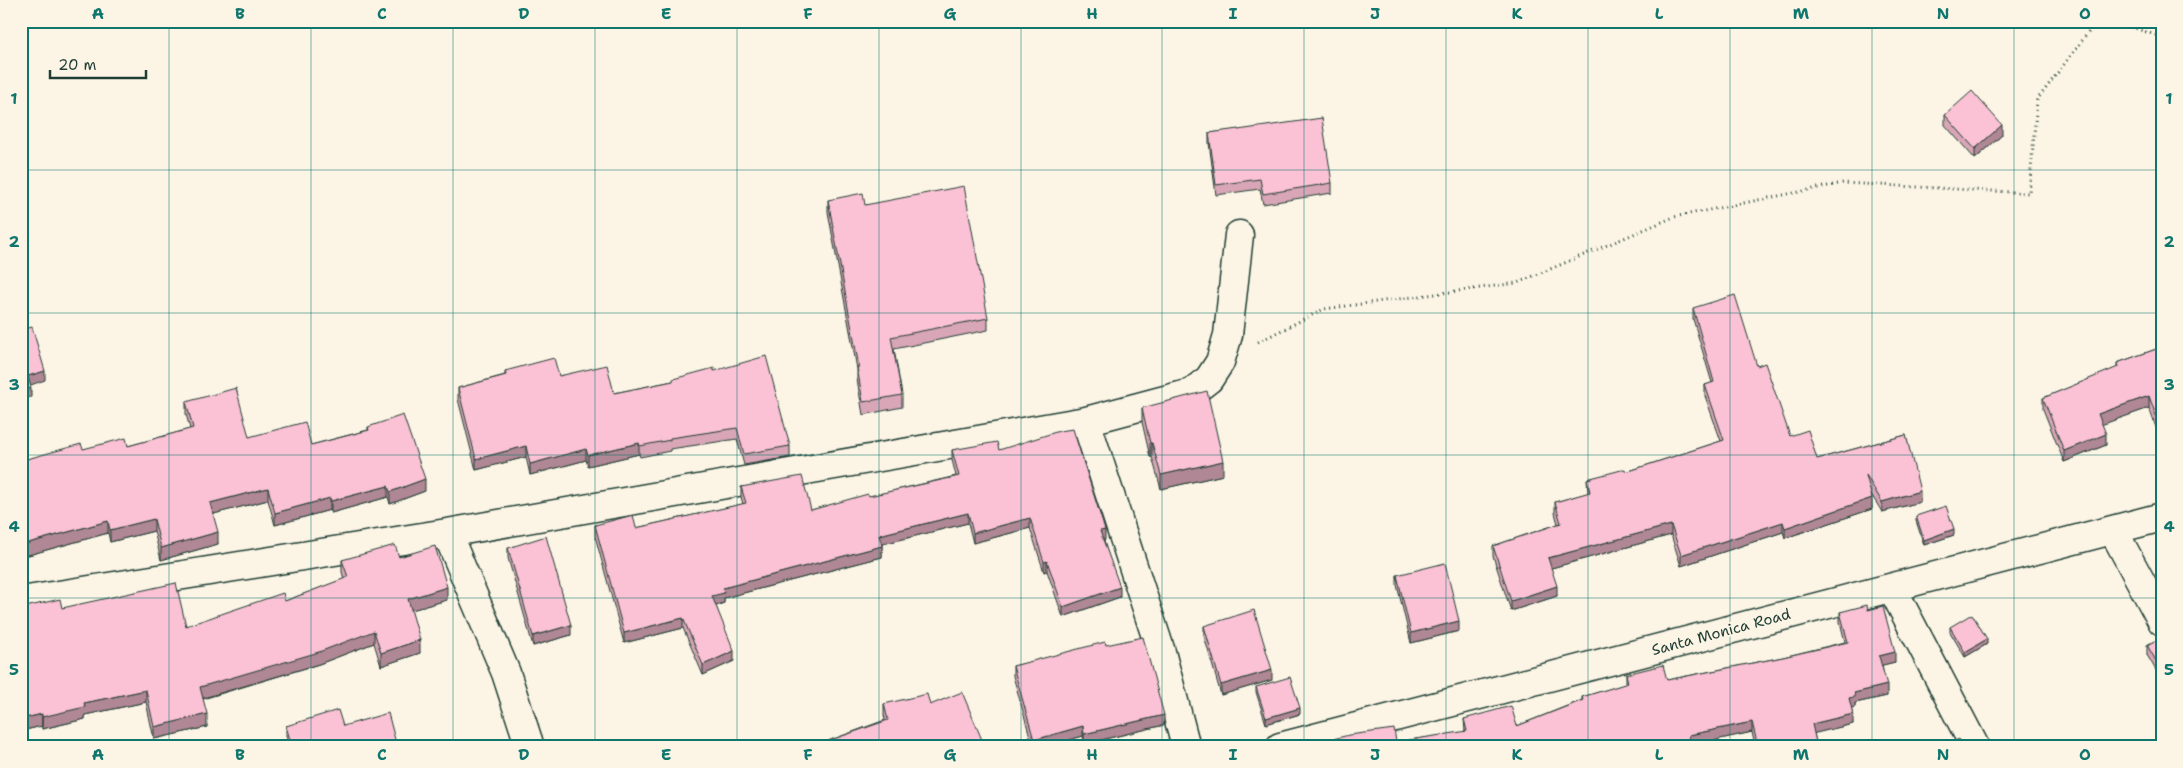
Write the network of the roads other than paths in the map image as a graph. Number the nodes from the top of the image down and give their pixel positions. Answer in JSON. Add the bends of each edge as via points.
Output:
{"nodes":[{"id":1,"x":1239,"y":235,"type":"dead end"},
{"id":2,"x":1086,"y":421,"type":"junction"},
{"id":3,"x":2162,"y":517,"type":"edge"},
{"id":4,"x":2113,"y":530,"type":"junction"},
{"id":5,"x":447,"y":533,"type":"junction"},
{"id":6,"x":1892,"y":588,"type":"junction"},
{"id":7,"x":21,"y":601,"type":"edge"},
{"id":8,"x":2162,"y":620,"type":"edge"},
{"id":9,"x":530,"y":747,"type":"edge"},
{"id":10,"x":1186,"y":747,"type":"edge"},
{"id":11,"x":1280,"y":747,"type":"edge"},
{"id":12,"x":1975,"y":747,"type":"edge"}],
"edges":[{"from":1,"to":2,"type":"street","via":[[1228,335],[1220,362],[1209,379],[1191,393]]},
{"from":2,"to":5,"type":"street"},
{"from":2,"to":10,"type":"street","via":[[1161,652]]},
{"from":3,"to":4,"type":"street","name":"Santa Monica Road"},
{"from":4,"to":6,"type":"street","name":"Santa Monica Road"},
{"from":4,"to":8,"type":"street"},
{"from":5,"to":7,"type":"street"},
{"from":5,"to":9,"type":"street","via":[[506,673]]},
{"from":6,"to":11,"type":"street","name":"Santa Monica Road"},
{"from":6,"to":12,"type":"street"}]}
